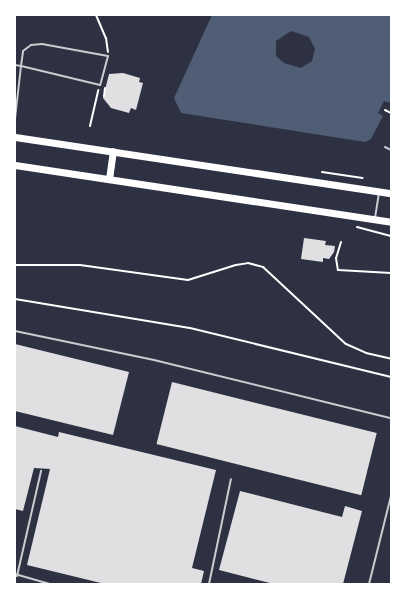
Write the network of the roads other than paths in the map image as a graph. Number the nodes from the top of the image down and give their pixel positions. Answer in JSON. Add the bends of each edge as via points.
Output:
{"nodes":[{"id":1,"x":15,"y":65,"type":"edge"},
{"id":2,"x":21,"y":66,"type":"junction"},
{"id":3,"x":15,"y":119,"type":"edge"},
{"id":4,"x":15,"y":137,"type":"edge"},
{"id":5,"x":385,"y":148,"type":"dead end"},
{"id":6,"x":391,"y":150,"type":"edge"},
{"id":7,"x":113,"y":151,"type":"junction"},
{"id":8,"x":15,"y":165,"type":"edge"},
{"id":9,"x":109,"y":179,"type":"junction"},
{"id":10,"x":379,"y":191,"type":"junction"},
{"id":11,"x":391,"y":193,"type":"edge"},
{"id":12,"x":375,"y":220,"type":"junction"},
{"id":13,"x":391,"y":222,"type":"edge"},
{"id":14,"x":15,"y":331,"type":"edge"},
{"id":15,"x":391,"y":418,"type":"edge"},
{"id":16,"x":41,"y":471,"type":"dead end"},
{"id":17,"x":231,"y":479,"type":"dead end"},
{"id":18,"x":391,"y":496,"type":"edge"},
{"id":19,"x":16,"y":575,"type":"edge"},
{"id":20,"x":51,"y":584,"type":"edge"},
{"id":21,"x":209,"y":584,"type":"edge"},
{"id":22,"x":369,"y":584,"type":"edge"}],
"edges":[{"from":1,"to":2,"type":"lane"},
{"from":2,"to":2,"type":"lane","via":[[23,51],[31,45],[42,44],[108,56],[100,85]]},
{"from":2,"to":3,"type":"lane"},
{"from":4,"to":7,"type":"main road"},
{"from":5,"to":6,"type":"lane"},
{"from":7,"to":9,"type":"main road"},
{"from":7,"to":10,"type":"main road"},
{"from":8,"to":9,"type":"main road"},
{"from":9,"to":12,"type":"main road"},
{"from":10,"to":11,"type":"main road"},
{"from":10,"to":12,"type":"lane"},
{"from":12,"to":13,"type":"main road"},
{"from":14,"to":15,"type":"lane","via":[[154,360]]},
{"from":16,"to":19,"type":"lane"},
{"from":17,"to":21,"type":"lane"},
{"from":18,"to":22,"type":"lane"},
{"from":19,"to":20,"type":"lane"}]}
